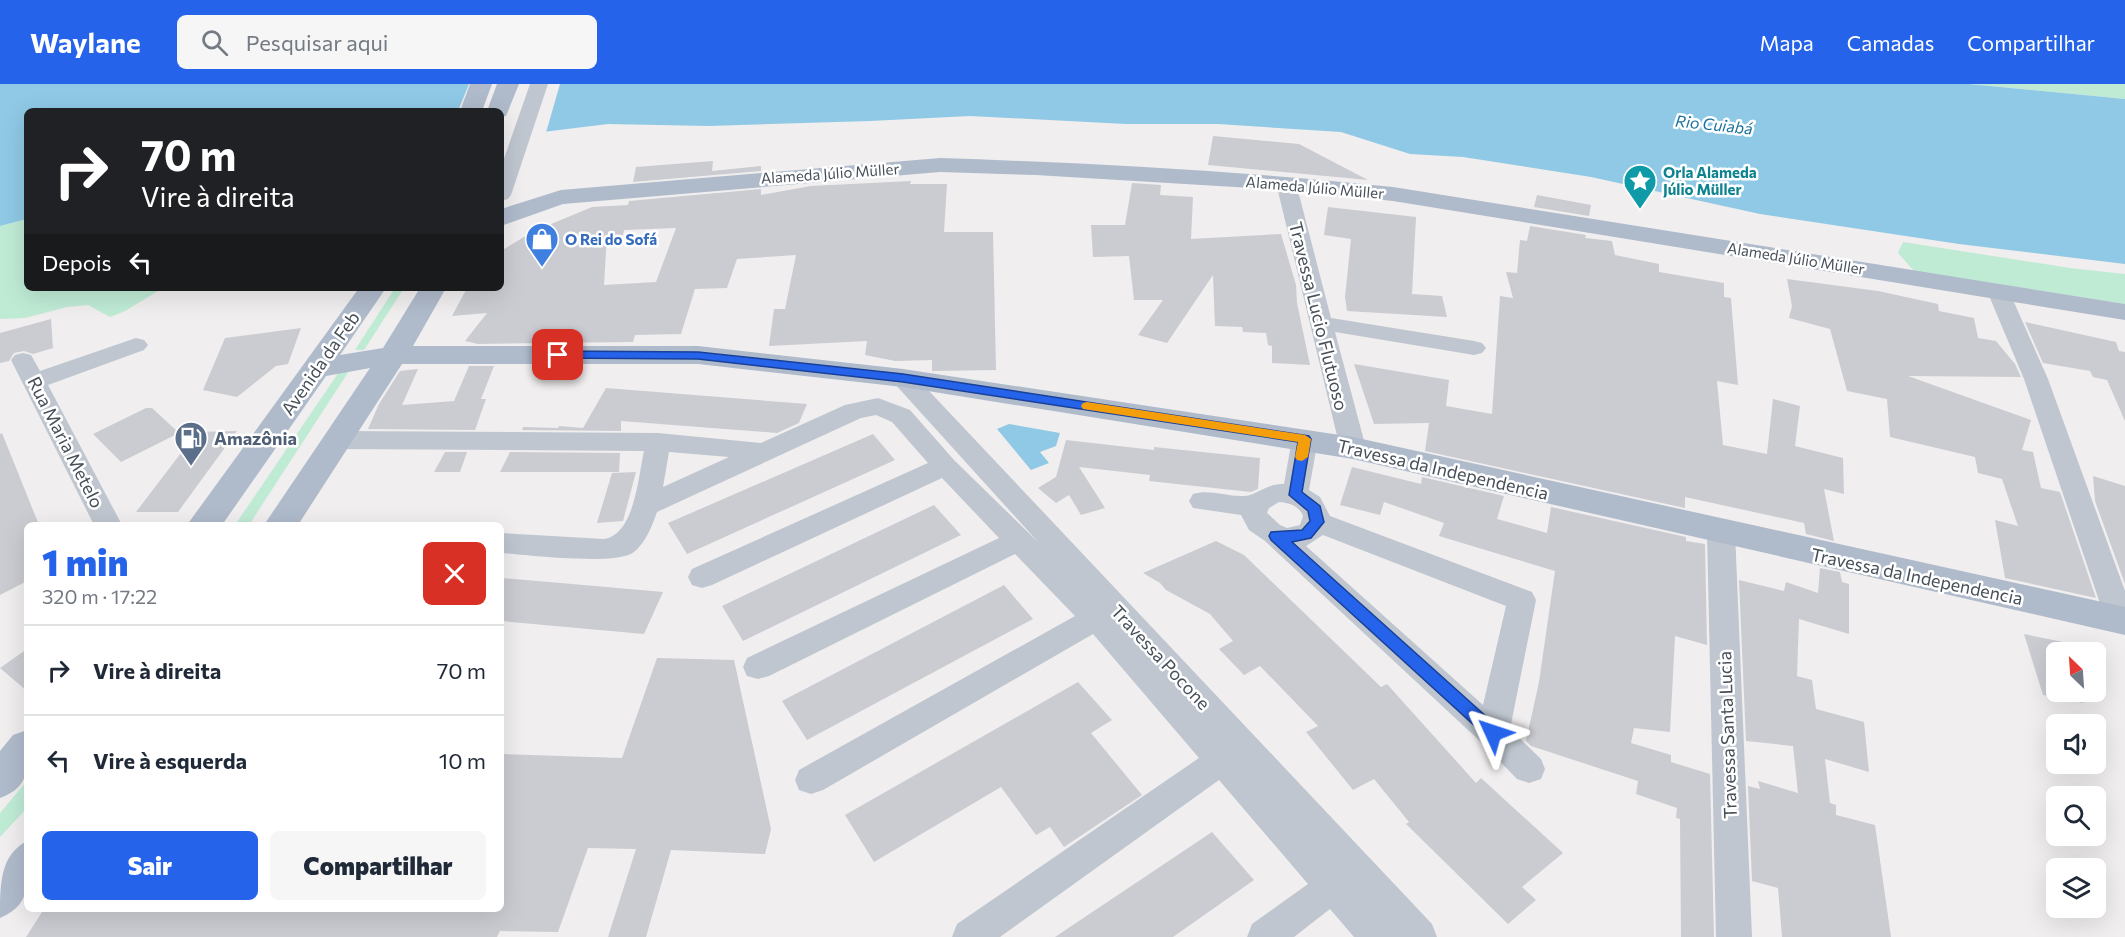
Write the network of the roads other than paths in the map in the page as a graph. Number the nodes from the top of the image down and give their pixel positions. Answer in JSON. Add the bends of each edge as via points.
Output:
{"nodes":[{"id":1,"x":481,"y":84,"type":"edge"},
{"id":2,"x":508,"y":84,"type":"edge"},
{"id":3,"x":523,"y":84,"type":"edge"},
{"id":4,"x":539,"y":84,"type":"edge"},
{"id":5,"x":472,"y":108,"type":"edge"},
{"id":6,"x":499,"y":108,"type":"edge"},
{"id":7,"x":504,"y":136,"type":"edge"},
{"id":8,"x":1286,"y":183,"type":"junction"},
{"id":9,"x":504,"y":186,"type":"edge"},
{"id":10,"x":504,"y":217,"type":"edge"},
{"id":11,"x":371,"y":291,"type":"edge"},
{"id":12,"x":431,"y":291,"type":"edge"},
{"id":13,"x":1998,"y":291,"type":"junction"},
{"id":14,"x":2125,"y":312,"type":"edge"},
{"id":15,"x":1320,"y":323,"type":"junction"},
{"id":16,"x":136,"y":345,"type":"dead end"},
{"id":17,"x":1474,"y":348,"type":"dead end"},
{"id":18,"x":393,"y":355,"type":"junction"},
{"id":19,"x":317,"y":368,"type":"junction"},
{"id":20,"x":903,"y":378,"type":"junction"},
{"id":21,"x":1305,"y":439,"type":"junction"},
{"id":22,"x":338,"y":440,"type":"junction"},
{"id":23,"x":658,"y":442,"type":"junction"},
{"id":24,"x":1353,"y":448,"type":"junction"},
{"id":25,"x":765,"y":452,"type":"junction"},
{"id":26,"x":945,"y":466,"type":"junction"},
{"id":27,"x":1295,"y":495,"type":"junction"},
{"id":28,"x":1202,"y":501,"type":"dead end"},
{"id":29,"x":646,"y":506,"type":"junction"},
{"id":30,"x":1255,"y":507,"type":"junction"},
{"id":31,"x":106,"y":522,"type":"edge"},
{"id":32,"x":206,"y":522,"type":"edge"},
{"id":33,"x":283,"y":522,"type":"edge"},
{"id":34,"x":1317,"y":522,"type":"junction"},
{"id":35,"x":1720,"y":532,"type":"junction"},
{"id":36,"x":1276,"y":536,"type":"junction"},
{"id":37,"x":1019,"y":540,"type":"junction"},
{"id":38,"x":504,"y":543,"type":"edge"},
{"id":39,"x":702,"y":577,"type":"dead end"},
{"id":40,"x":1096,"y":618,"type":"junction"},
{"id":41,"x":2123,"y":621,"type":"edge"},
{"id":42,"x":758,"y":667,"type":"dead end"},
{"id":43,"x":1493,"y":733,"type":"junction"},
{"id":44,"x":24,"y":751,"type":"edge"},
{"id":45,"x":1223,"y":759,"type":"junction"},
{"id":46,"x":1529,"y":769,"type":"dead end"},
{"id":47,"x":0,"y":780,"type":"edge"},
{"id":48,"x":812,"y":780,"type":"dead end"},
{"id":49,"x":24,"y":865,"type":"edge"},
{"id":50,"x":1332,"y":887,"type":"junction"},
{"id":51,"x":0,"y":897,"type":"edge"},
{"id":52,"x":970,"y":937,"type":"edge"},
{"id":53,"x":1265,"y":937,"type":"edge"},
{"id":54,"x":1378,"y":937,"type":"edge"},
{"id":55,"x":1419,"y":937,"type":"edge"},
{"id":56,"x":1734,"y":937,"type":"edge"}],
"edges":[{"from":1,"to":5,"type":"main road"},
{"from":2,"to":6,"type":"main road"},
{"from":3,"to":7,"type":"street"},
{"from":4,"to":9,"type":"street"},
{"from":8,"to":10,"type":"main road","name":"Alameda Júlio Müller","via":[[940,165],[561,197]]},
{"from":8,"to":13,"type":"main road","name":"Alameda Júlio Müller","via":[[1394,194]]},
{"from":8,"to":15,"type":"street","name":"Travessa Lucio Flutuoso"},
{"from":11,"to":19,"type":"main road","name":"Avenida da Feb"},
{"from":12,"to":18,"type":"main road"},
{"from":13,"to":14,"type":"main road","name":"Alameda Júlio Müller"},
{"from":13,"to":41,"type":"street","via":[[2036,379]]},
{"from":15,"to":17,"type":"street"},
{"from":15,"to":24,"type":"street","name":"Travessa Lucio Flutuoso"},
{"from":16,"to":31,"type":"street","name":"Rua Maria Metelo","via":[[29,370]]},
{"from":18,"to":19,"type":"main road","name":"Travessa da Independencia"},
{"from":18,"to":20,"type":"main road","name":"Travessa da Independencia","via":[[698,356]]},
{"from":18,"to":22,"type":"main road"},
{"from":19,"to":32,"type":"main road","name":"Avenida da Feb"},
{"from":20,"to":21,"type":"main road","name":"Travessa da Independencia"},
{"from":20,"to":55,"type":"street","name":"Travessa Pocone"},
{"from":21,"to":24,"type":"main road","name":"Travessa da Independencia"},
{"from":21,"to":27,"type":"street"},
{"from":22,"to":23,"type":"street"},
{"from":22,"to":33,"type":"main road"},
{"from":23,"to":25,"type":"street"},
{"from":23,"to":29,"type":"street"},
{"from":24,"to":35,"type":"main road","name":"Travessa da Independencia"},
{"from":25,"to":26,"type":"street","via":[[854,411],[878,406],[901,416]]},
{"from":25,"to":29,"type":"street"},
{"from":26,"to":37,"type":"street"},
{"from":26,"to":39,"type":"street"},
{"from":27,"to":30,"type":"street","via":[[1266,496]]},
{"from":27,"to":34,"type":"street","via":[[1315,509]]},
{"from":28,"to":30,"type":"street"},
{"from":29,"to":38,"type":"street","via":[[636,531],[623,546],[604,549]]},
{"from":30,"to":36,"type":"street","via":[[1260,527]]},
{"from":34,"to":36,"type":"street","via":[[1306,535]]},
{"from":34,"to":43,"type":"street","via":[[1522,600]]},
{"from":35,"to":41,"type":"main road","name":"Travessa da Independencia"},
{"from":35,"to":56,"type":"street","name":"Travessa Santa Lucia"},
{"from":36,"to":43,"type":"street"},
{"from":37,"to":40,"type":"street"},
{"from":37,"to":42,"type":"street"},
{"from":40,"to":45,"type":"street"},
{"from":40,"to":48,"type":"street"},
{"from":43,"to":46,"type":"street"},
{"from":44,"to":47,"type":"main road"},
{"from":45,"to":50,"type":"street"},
{"from":45,"to":52,"type":"street"},
{"from":49,"to":51,"type":"main road"},
{"from":50,"to":53,"type":"street"},
{"from":50,"to":54,"type":"street"}]}
